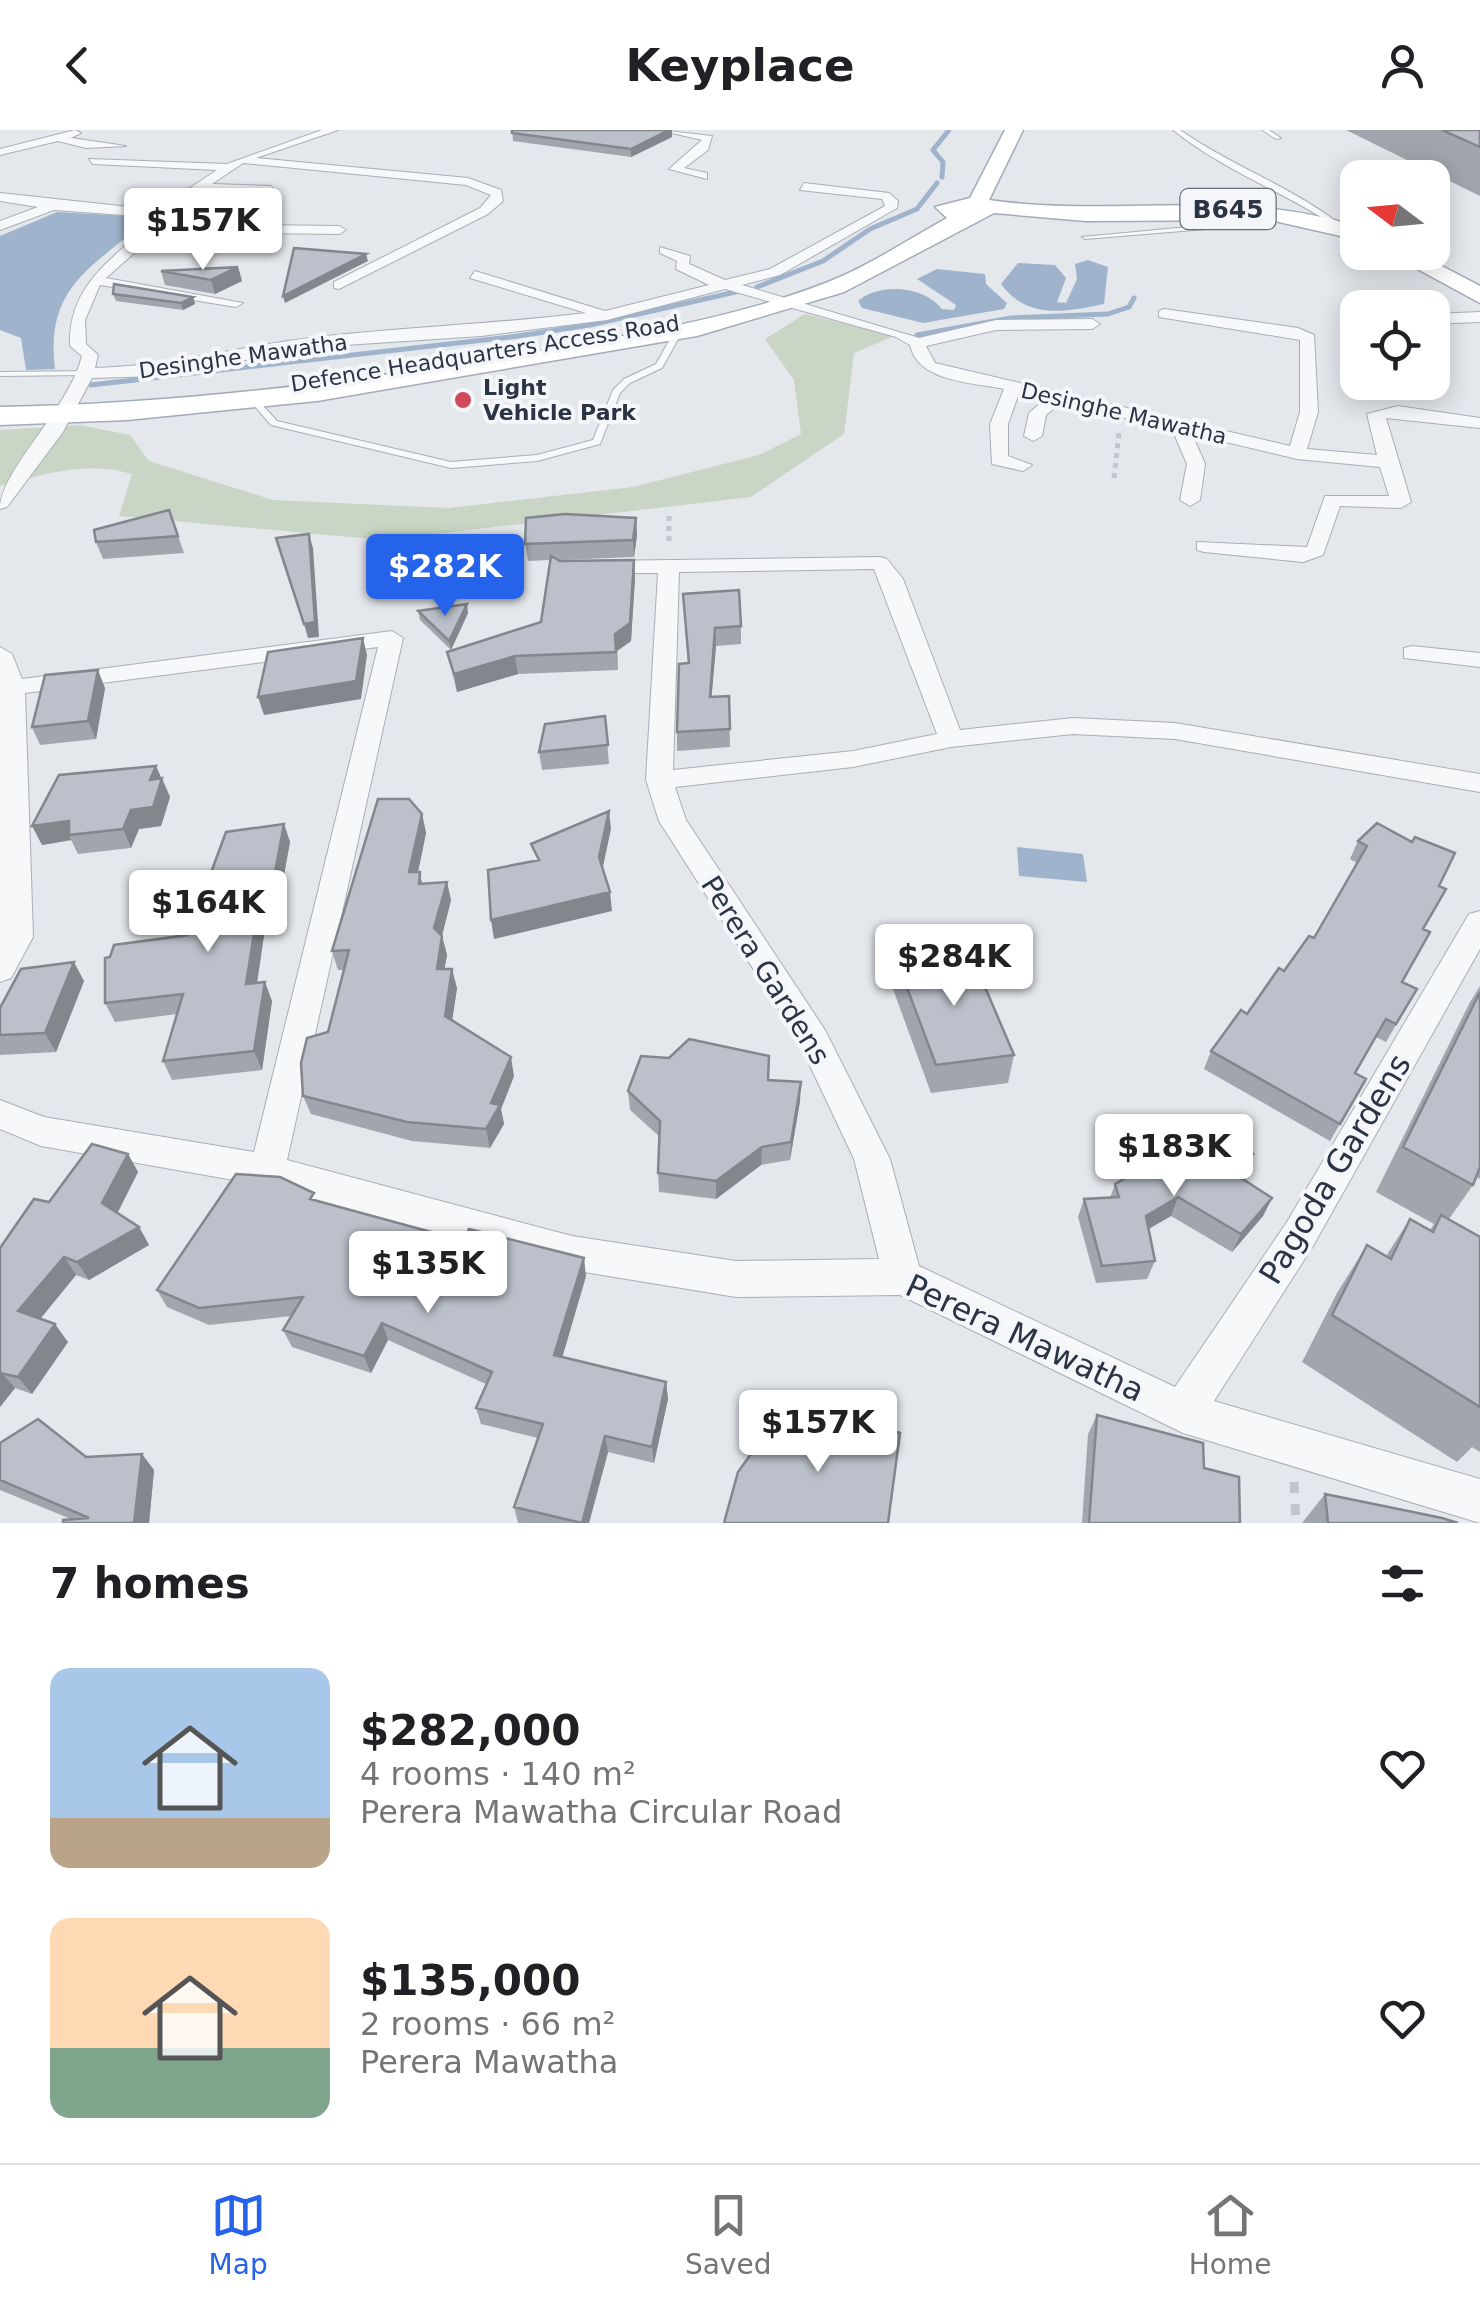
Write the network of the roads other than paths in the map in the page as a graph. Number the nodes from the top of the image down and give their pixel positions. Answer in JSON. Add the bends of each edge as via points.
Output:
{"nodes":[{"id":1,"x":81,"y":130,"type":"edge"},
{"id":2,"x":333,"y":130,"type":"edge"},
{"id":3,"x":664,"y":130,"type":"edge"},
{"id":4,"x":996,"y":130,"type":"edge"},
{"id":5,"x":1014,"y":130,"type":"edge"},
{"id":6,"x":1176,"y":130,"type":"edge"},
{"id":7,"x":1265,"y":130,"type":"edge"},
{"id":8,"x":60,"y":138,"type":"junction"},
{"id":9,"x":1278,"y":138,"type":"dead end"},
{"id":10,"x":140,"y":144,"type":"dead end"},
{"id":11,"x":0,"y":152,"type":"edge"},
{"id":12,"x":240,"y":160,"type":"junction"},
{"id":13,"x":93,"y":161,"type":"dead end"},
{"id":14,"x":226,"y":168,"type":"junction"},
{"id":15,"x":703,"y":176,"type":"dead end"},
{"id":16,"x":194,"y":187,"type":"junction"},
{"id":17,"x":804,"y":187,"type":"dead end"},
{"id":18,"x":271,"y":190,"type":"dead end"},
{"id":19,"x":0,"y":197,"type":"edge"},
{"id":20,"x":970,"y":205,"type":"junction"},
{"id":21,"x":52,"y":206,"type":"junction"},
{"id":22,"x":1188,"y":209,"type":"junction"},
{"id":23,"x":1116,"y":215,"type":"junction"},
{"id":24,"x":158,"y":221,"type":"junction"},
{"id":25,"x":1340,"y":225,"type":"edge"},
{"id":26,"x":0,"y":226,"type":"edge"},
{"id":27,"x":1340,"y":228,"type":"edge"},
{"id":28,"x":338,"y":230,"type":"dead end"},
{"id":29,"x":1085,"y":238,"type":"dead end"},
{"id":30,"x":666,"y":250,"type":"dead end"},
{"id":31,"x":1430,"y":270,"type":"edge"},
{"id":32,"x":475,"y":275,"type":"dead end"},
{"id":33,"x":95,"y":280,"type":"junction"},
{"id":34,"x":338,"y":285,"type":"dead end"},
{"id":35,"x":732,"y":286,"type":"junction"},
{"id":36,"x":1480,"y":296,"type":"edge"},
{"id":37,"x":779,"y":300,"type":"junction"},
{"id":38,"x":236,"y":303,"type":"dead end"},
{"id":39,"x":1164,"y":314,"type":"dead end"},
{"id":40,"x":607,"y":315,"type":"junction"},
{"id":41,"x":1480,"y":317,"type":"edge"},
{"id":42,"x":1450,"y":318,"type":"edge"},
{"id":43,"x":1092,"y":324,"type":"dead end"},
{"id":44,"x":677,"y":334,"type":"junction"},
{"id":45,"x":917,"y":343,"type":"junction"},
{"id":46,"x":88,"y":373,"type":"junction"},
{"id":47,"x":0,"y":374,"type":"edge"},
{"id":48,"x":1013,"y":387,"type":"junction"},
{"id":49,"x":1056,"y":398,"type":"junction"},
{"id":50,"x":254,"y":401,"type":"junction"},
{"id":51,"x":0,"y":404,"type":"edge"},
{"id":52,"x":69,"y":410,"type":"junction"},
{"id":53,"x":0,"y":416,"type":"edge"},
{"id":54,"x":1480,"y":423,"type":"edge"},
{"id":55,"x":1180,"y":424,"type":"junction"},
{"id":56,"x":1033,"y":436,"type":"dead end"},
{"id":57,"x":1296,"y":452,"type":"junction"},
{"id":58,"x":1388,"y":461,"type":"junction"},
{"id":59,"x":1023,"y":465,"type":"dead end"},
{"id":60,"x":1190,"y":500,"type":"dead end"},
{"id":61,"x":0,"y":504,"type":"edge"},
{"id":62,"x":1204,"y":546,"type":"dead end"},
{"id":63,"x":668,"y":566,"type":"junction"},
{"id":64,"x":580,"y":568,"type":"edge"},
{"id":65,"x":1412,"y":653,"type":"dead end"},
{"id":66,"x":0,"y":654,"type":"edge"},
{"id":67,"x":1480,"y":660,"type":"edge"},
{"id":68,"x":13,"y":687,"type":"junction"},
{"id":69,"x":950,"y":739,"type":"junction"},
{"id":70,"x":660,"y":780,"type":"junction"},
{"id":71,"x":1480,"y":782,"type":"edge"},
{"id":72,"x":1480,"y":922,"type":"edge"},
{"id":73,"x":0,"y":970,"type":"edge"},
{"id":74,"x":0,"y":1114,"type":"edge"},
{"id":75,"x":267,"y":1170,"type":"junction"},
{"id":76,"x":903,"y":1277,"type":"junction"},
{"id":77,"x":1183,"y":1412,"type":"junction"},
{"id":78,"x":1480,"y":1501,"type":"edge"}],
"edges":[{"from":1,"to":8,"type":"street"},
{"from":2,"to":12,"type":"street"},
{"from":3,"to":15,"type":"street","via":[[708,138],[675,169]]},
{"from":4,"to":20,"type":"main road"},
{"from":5,"to":20,"type":"main road"},
{"from":6,"to":25,"type":"lane","via":[[1214,160]]},
{"from":7,"to":9,"type":"lane"},
{"from":8,"to":10,"type":"street","via":[[86,145]]},
{"from":8,"to":11,"type":"street"},
{"from":12,"to":14,"type":"street"},
{"from":12,"to":34,"type":"street","via":[[468,182],[497,193],[497,202],[484,211]]},
{"from":13,"to":14,"type":"street"},
{"from":14,"to":16,"type":"street"},
{"from":16,"to":18,"type":"street"},
{"from":16,"to":24,"type":"street"},
{"from":17,"to":35,"type":"street","name":"Desinghe Mawatha","via":[[885,196],[891,208],[775,272]]},
{"from":19,"to":21,"type":"street"},
{"from":20,"to":23,"type":"main road","number":"B645"},
{"from":20,"to":23,"type":"main road","number":"B645","via":[[1052,220]]},
{"from":20,"to":37,"type":"main road","name":"Defence Headquarters Access Road","via":[[880,268]]},
{"from":21,"to":24,"type":"street"},
{"from":21,"to":26,"type":"street"},
{"from":22,"to":23,"type":"main road","number":"B645"},
{"from":22,"to":27,"type":"main road","number":"B645","via":[[1236,209]]},
{"from":22,"to":29,"type":"lane","via":[[1204,228]]},
{"from":24,"to":28,"type":"street"},
{"from":24,"to":33,"type":"street"},
{"from":30,"to":35,"type":"street","via":[[685,259],[681,266]]},
{"from":31,"to":36,"type":"main road"},
{"from":32,"to":40,"type":"street"},
{"from":33,"to":38,"type":"street"},
{"from":33,"to":46,"type":"street","via":[[77,320],[78,346],[90,354]]},
{"from":35,"to":37,"type":"street","name":"Desinghe Mawatha"},
{"from":35,"to":40,"type":"street","name":"Desinghe Mawatha"},
{"from":37,"to":44,"type":"main road","name":"Defence Headquarters Access Road"},
{"from":37,"to":45,"type":"street","name":"Desinghe Mawatha"},
{"from":37,"to":52,"type":"main road","name":"Defence Headquarters Access Road","via":[[420,368]]},
{"from":39,"to":57,"type":"street","via":[[1308,338],[1309,412]]},
{"from":40,"to":46,"type":"street","name":"Desinghe Mawatha","via":[[316,342],[158,371]]},
{"from":41,"to":42,"type":"street"},
{"from":43,"to":45,"type":"street","via":[[996,325]]},
{"from":44,"to":50,"type":"main road","name":"Defence Headquarters Access Road"},
{"from":44,"to":50,"type":"lane","via":[[659,366],[616,392],[597,442],[536,458],[451,465],[274,423]]},
{"from":45,"to":48,"type":"street","name":"Desinghe Mawatha","via":[[929,367]]},
{"from":46,"to":47,"type":"lane"},
{"from":46,"to":52,"type":"street"},
{"from":48,"to":49,"type":"street","name":"Desinghe Mawatha"},
{"from":48,"to":59,"type":"street","via":[[1000,424],[999,460]]},
{"from":49,"to":55,"type":"street","name":"Desinghe Mawatha"},
{"from":49,"to":56,"type":"street","via":[[1038,412]]},
{"from":50,"to":52,"type":"main road","name":"Defence Headquarters Access Road"},
{"from":51,"to":52,"type":"main road","name":"Defence Headquarters Access Road"},
{"from":52,"to":53,"type":"main road","name":"Defence Headquarters Access Road"},
{"from":52,"to":61,"type":"street"},
{"from":54,"to":58,"type":"street","via":[[1376,414]]},
{"from":55,"to":57,"type":"street","name":"Desinghe Mawatha"},
{"from":55,"to":60,"type":"street","via":[[1196,464]]},
{"from":57,"to":58,"type":"street","name":"Desinghe Mawatha"},
{"from":58,"to":62,"type":"street","via":[[1401,502],[1332,500],[1316,551],[1303,556]]},
{"from":63,"to":64,"type":"street"},
{"from":63,"to":69,"type":"street","via":[[880,563],[892,579]]},
{"from":63,"to":70,"type":"street","name":"Perera Gardens"},
{"from":65,"to":67,"type":"street"},
{"from":66,"to":68,"type":"street"},
{"from":68,"to":73,"type":"street","via":[[18,937]]},
{"from":68,"to":75,"type":"street","via":[[392,638]]},
{"from":69,"to":70,"type":"street","via":[[853,759]]},
{"from":69,"to":71,"type":"street","via":[[1073,726],[1175,731]]},
{"from":70,"to":76,"type":"street","name":"Perera Gardens","via":[[673,821],[809,1030],[856,1126],[872,1159]]},
{"from":72,"to":77,"type":"street","name":"Pagoda Gardens","via":[[1300,1234]]},
{"from":74,"to":75,"type":"street","name":"Perera Mawatha","via":[[40,1130]]},
{"from":75,"to":76,"type":"street","name":"Perera Mawatha","via":[[572,1253],[736,1279]]},
{"from":76,"to":77,"type":"street","name":"Perera Mawatha"},
{"from":77,"to":78,"type":"street","name":"Perera Mawatha"}]}
